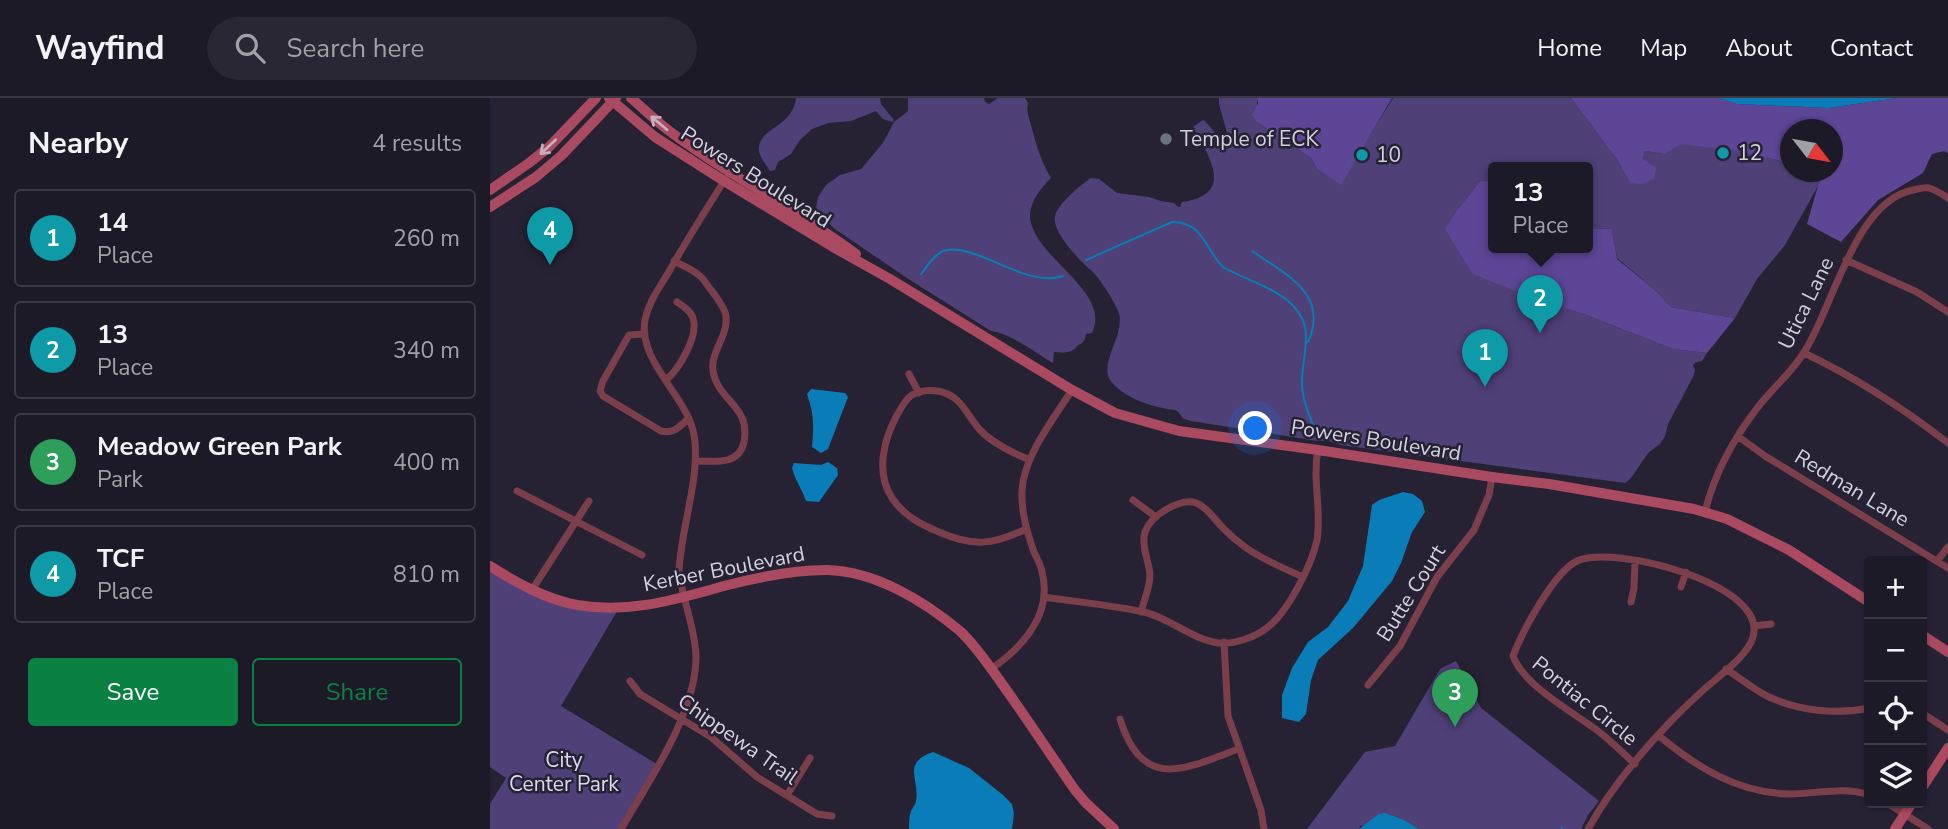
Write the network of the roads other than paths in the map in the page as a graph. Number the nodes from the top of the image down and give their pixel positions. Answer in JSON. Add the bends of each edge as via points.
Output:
{"nodes":[{"id":1,"x":596,"y":98,"type":"edge"},
{"id":2,"x":632,"y":98,"type":"edge"},
{"id":3,"x":613,"y":99,"type":"edge"},
{"id":4,"x":727,"y":177,"type":"junction"},
{"id":5,"x":490,"y":190,"type":"edge"},
{"id":6,"x":1948,"y":198,"type":"edge"},
{"id":7,"x":490,"y":207,"type":"edge"},
{"id":8,"x":1846,"y":260,"type":"junction"},
{"id":9,"x":674,"y":261,"type":"junction"},
{"id":10,"x":677,"y":302,"type":"dead end"},
{"id":11,"x":1948,"y":312,"type":"edge"},
{"id":12,"x":645,"y":334,"type":"junction"},
{"id":13,"x":1804,"y":353,"type":"junction"},
{"id":14,"x":909,"y":374,"type":"dead end"},
{"id":15,"x":666,"y":380,"type":"junction"},
{"id":16,"x":1072,"y":390,"type":"junction"},
{"id":17,"x":919,"y":393,"type":"junction"},
{"id":18,"x":688,"y":419,"type":"junction"},
{"id":19,"x":1739,"y":437,"type":"junction"},
{"id":20,"x":1948,"y":443,"type":"edge"},
{"id":21,"x":1318,"y":450,"type":"junction"},
{"id":22,"x":1030,"y":460,"type":"junction"},
{"id":23,"x":695,"y":461,"type":"junction"},
{"id":24,"x":1492,"y":477,"type":"junction"},
{"id":25,"x":517,"y":491,"type":"dead end"},
{"id":26,"x":1133,"y":500,"type":"dead end"},
{"id":27,"x":589,"y":501,"type":"dead end"},
{"id":28,"x":1705,"y":512,"type":"junction"},
{"id":29,"x":1156,"y":517,"type":"junction"},
{"id":30,"x":576,"y":521,"type":"junction"},
{"id":31,"x":1026,"y":529,"type":"junction"},
{"id":32,"x":1948,"y":547,"type":"edge"},
{"id":33,"x":642,"y":555,"type":"dead end"},
{"id":34,"x":1635,"y":561,"type":"junction"},
{"id":35,"x":1937,"y":561,"type":"junction"},
{"id":36,"x":490,"y":566,"type":"edge"},
{"id":37,"x":1948,"y":568,"type":"edge"},
{"id":38,"x":1686,"y":572,"type":"junction"},
{"id":39,"x":1303,"y":577,"type":"junction"},
{"id":40,"x":1681,"y":587,"type":"dead end"},
{"id":41,"x":532,"y":590,"type":"junction"},
{"id":42,"x":1044,"y":597,"type":"junction"},
{"id":43,"x":685,"y":598,"type":"junction"},
{"id":44,"x":1864,"y":599,"type":"edge"},
{"id":45,"x":1631,"y":603,"type":"dead end"},
{"id":46,"x":1140,"y":612,"type":"junction"},
{"id":47,"x":1771,"y":624,"type":"dead end"},
{"id":48,"x":1754,"y":626,"type":"junction"},
{"id":49,"x":1927,"y":638,"type":"edge"},
{"id":50,"x":1224,"y":642,"type":"junction"},
{"id":51,"x":1948,"y":652,"type":"edge"},
{"id":52,"x":991,"y":669,"type":"junction"},
{"id":53,"x":1727,"y":669,"type":"junction"},
{"id":54,"x":630,"y":681,"type":"dead end"},
{"id":55,"x":1368,"y":685,"type":"dead end"},
{"id":56,"x":1864,"y":709,"type":"edge"},
{"id":57,"x":1927,"y":716,"type":"edge"},
{"id":58,"x":680,"y":719,"type":"junction"},
{"id":59,"x":1120,"y":719,"type":"dead end"},
{"id":60,"x":1948,"y":730,"type":"edge"},
{"id":61,"x":1658,"y":735,"type":"junction"},
{"id":62,"x":1948,"y":748,"type":"edge"},
{"id":63,"x":1238,"y":749,"type":"junction"},
{"id":64,"x":810,"y":758,"type":"dead end"},
{"id":65,"x":1635,"y":764,"type":"junction"},
{"id":66,"x":1927,"y":780,"type":"edge"},
{"id":67,"x":1864,"y":794,"type":"edge"},
{"id":68,"x":787,"y":795,"type":"junction"},
{"id":69,"x":1895,"y":808,"type":"edge"},
{"id":70,"x":1909,"y":808,"type":"edge"},
{"id":71,"x":1905,"y":814,"type":"junction"},
{"id":72,"x":832,"y":816,"type":"dead end"},
{"id":73,"x":1108,"y":827,"type":"edge"},
{"id":74,"x":621,"y":829,"type":"edge"},
{"id":75,"x":1264,"y":829,"type":"edge"},
{"id":76,"x":1588,"y":829,"type":"edge"},
{"id":77,"x":1895,"y":829,"type":"edge"},
{"id":78,"x":1928,"y":829,"type":"edge"}],
"edges":[{"from":1,"to":5,"type":"main road","one_way":true,"via":[[549,147]]},
{"from":4,"to":2,"type":"main road","name":"Powers Boulevard","one_way":true},
{"from":3,"to":4,"type":"main road","name":"Powers Boulevard","via":[[655,136]]},
{"from":3,"to":7,"type":"main road","via":[[562,155]]},
{"from":4,"to":9,"type":"street"},
{"from":4,"to":16,"type":"main road","name":"Powers Boulevard","via":[[838,250]]},
{"from":6,"to":8,"type":"street","name":"Utica Lane","via":[[1926,187],[1904,191],[1878,212]]},
{"from":8,"to":11,"type":"street","via":[[1917,292]]},
{"from":8,"to":13,"type":"street","name":"Utica Lane"},
{"from":9,"to":12,"type":"street","via":[[654,293]]},
{"from":9,"to":23,"type":"street","via":[[702,277],[725,311],[727,320],[713,372],[745,425],[739,454],[732,459]]},
{"from":10,"to":15,"type":"street","via":[[690,312],[694,331],[684,358]]},
{"from":12,"to":15,"type":"street","via":[[646,345]]},
{"from":12,"to":18,"type":"street","via":[[629,335],[600,391],[661,431],[674,431]]},
{"from":13,"to":19,"type":"street","name":"Utica Lane","via":[[1757,408]]},
{"from":13,"to":20,"type":"street","via":[[1895,405]]},
{"from":14,"to":17,"type":"street"},
{"from":15,"to":18,"type":"street"},
{"from":16,"to":21,"type":"main road","name":"Powers Boulevard","via":[[1115,413],[1179,431]]},
{"from":16,"to":22,"type":"street"},
{"from":17,"to":22,"type":"street","via":[[935,391],[955,397],[980,430]]},
{"from":17,"to":31,"type":"street","via":[[899,411],[890,430],[883,460],[891,497],[920,524],[971,542],[988,544]]},
{"from":18,"to":23,"type":"street"},
{"from":19,"to":28,"type":"street","name":"Utica Lane","via":[[1711,489]]},
{"from":19,"to":35,"type":"street","name":"Redman Lane"},
{"from":21,"to":24,"type":"main road","name":"Powers Boulevard"},
{"from":21,"to":39,"type":"street","via":[[1315,475],[1320,516]]},
{"from":22,"to":31,"type":"street","via":[[1022,487]]},
{"from":23,"to":43,"type":"street","via":[[679,574]]},
{"from":24,"to":28,"type":"main road","name":"Powers Boulevard"},
{"from":24,"to":55,"type":"street","name":"Butte Court","via":[[1474,530],[1437,577],[1400,646]]},
{"from":25,"to":30,"type":"street"},
{"from":26,"to":29,"type":"street"},
{"from":27,"to":30,"type":"street"},
{"from":28,"to":44,"type":"main road","name":"Powers Boulevard","via":[[1789,550]]},
{"from":29,"to":39,"type":"street","via":[[1174,505],[1196,502],[1260,557]]},
{"from":29,"to":46,"type":"street","via":[[1145,533],[1150,575]]},
{"from":30,"to":33,"type":"street"},
{"from":30,"to":41,"type":"street"},
{"from":31,"to":42,"type":"street","via":[[1043,573]]},
{"from":32,"to":35,"type":"street"},
{"from":34,"to":38,"type":"street","name":"Pontiac Circle"},
{"from":34,"to":45,"type":"street"},
{"from":34,"to":65,"type":"street","name":"Pontiac Circle","via":[[1600,557],[1574,562],[1534,614],[1513,656],[1517,668],[1534,685]]},
{"from":35,"to":37,"type":"street","name":"Redman Lane"},
{"from":36,"to":41,"type":"main road","name":"Kerber Boulevard"},
{"from":38,"to":40,"type":"street"},
{"from":38,"to":48,"type":"street","name":"Pontiac Circle","via":[[1737,601],[1750,613]]},
{"from":39,"to":50,"type":"street","via":[[1268,627],[1237,642]]},
{"from":41,"to":43,"type":"main road","name":"Kerber Boulevard","via":[[576,604],[619,608]]},
{"from":42,"to":46,"type":"street"},
{"from":42,"to":52,"type":"street","via":[[1034,629]]},
{"from":43,"to":52,"type":"main road","name":"Kerber Boulevard","via":[[796,572],[830,570],[863,576],[929,607],[962,633]]},
{"from":43,"to":58,"type":"street","via":[[696,656],[689,698]]},
{"from":46,"to":50,"type":"street"},
{"from":47,"to":48,"type":"street"},
{"from":48,"to":53,"type":"street","via":[[1749,645]]},
{"from":49,"to":51,"type":"main road"},
{"from":50,"to":63,"type":"street","via":[[1227,716]]},
{"from":52,"to":73,"type":"main road","name":"Kerber Boulevard","via":[[1075,790]]},
{"from":53,"to":56,"type":"street","via":[[1789,705],[1830,712]]},
{"from":53,"to":61,"type":"street"},
{"from":54,"to":58,"type":"street","name":"Chippewa Trail","via":[[640,694]]},
{"from":57,"to":60,"type":"street"},
{"from":58,"to":68,"type":"street","name":"Chippewa Trail"},
{"from":58,"to":74,"type":"street","via":[[660,766]]},
{"from":59,"to":63,"type":"street","via":[[1131,748],[1159,768],[1195,766]]},
{"from":61,"to":65,"type":"street"},
{"from":61,"to":67,"type":"street","via":[[1704,770],[1747,788],[1786,794]]},
{"from":62,"to":66,"type":"main road"},
{"from":63,"to":75,"type":"street"},
{"from":64,"to":68,"type":"street"},
{"from":65,"to":76,"type":"street"},
{"from":68,"to":72,"type":"street","name":"Chippewa Trail","via":[[817,814]]},
{"from":69,"to":71,"type":"street"},
{"from":70,"to":71,"type":"main road"},
{"from":71,"to":77,"type":"main road"},
{"from":71,"to":78,"type":"street"}]}
